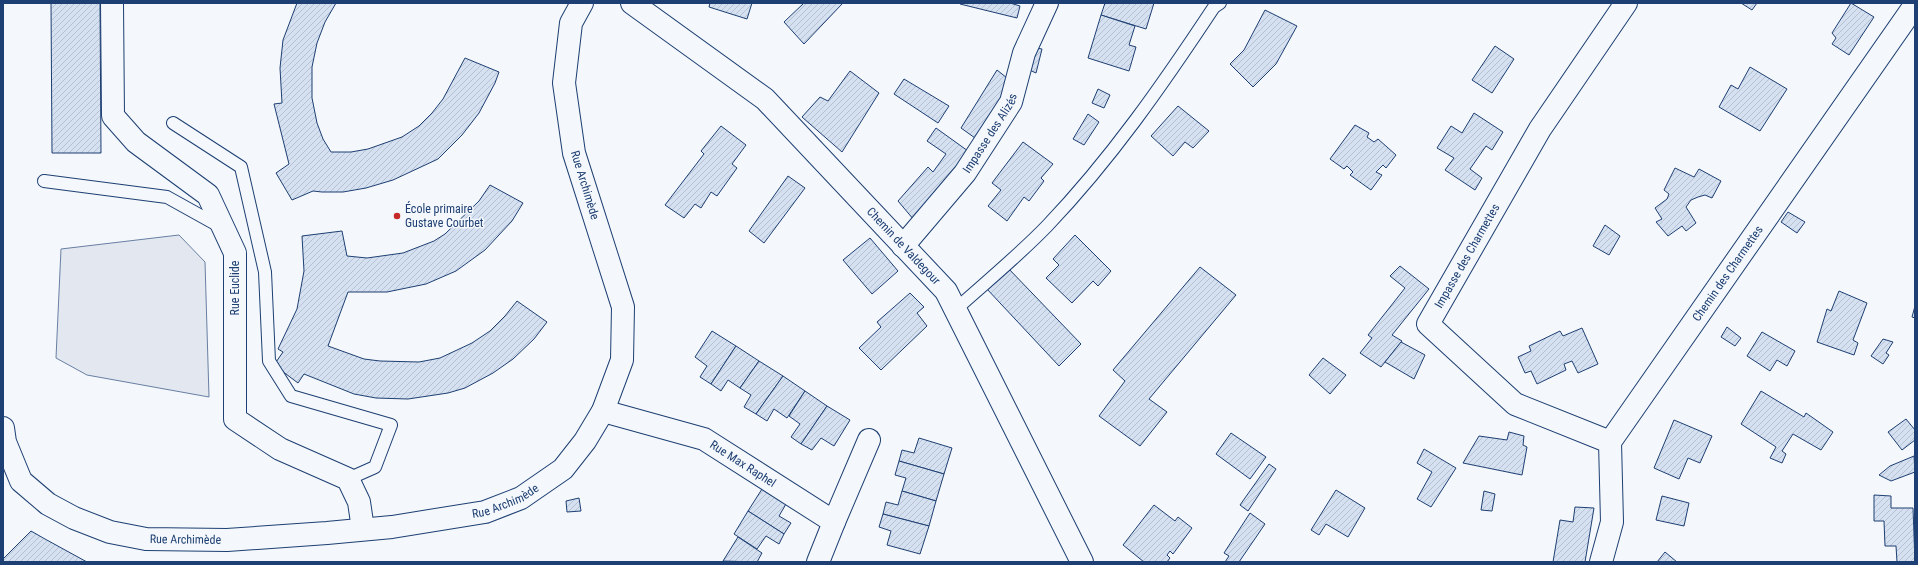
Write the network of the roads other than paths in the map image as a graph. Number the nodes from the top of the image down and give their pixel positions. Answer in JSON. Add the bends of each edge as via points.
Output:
{"nodes":[{"id":1,"x":112,"y":3,"type":"edge"},
{"id":2,"x":582,"y":3,"type":"edge"},
{"id":3,"x":632,"y":3,"type":"edge"},
{"id":4,"x":1047,"y":3,"type":"edge"},
{"id":5,"x":1220,"y":3,"type":"edge"},
{"id":6,"x":1626,"y":3,"type":"edge"},
{"id":7,"x":1915,"y":5,"type":"edge"},
{"id":8,"x":174,"y":123,"type":"dead end"},
{"id":9,"x":44,"y":181,"type":"dead end"},
{"id":10,"x":224,"y":229,"type":"junction"},
{"id":11,"x":903,"y":246,"type":"junction"},
{"id":12,"x":955,"y":310,"type":"junction"},
{"id":13,"x":603,"y":411,"type":"junction"},
{"id":14,"x":3,"y":428,"type":"edge"},
{"id":15,"x":869,"y":440,"type":"dead end"},
{"id":16,"x":1610,"y":442,"type":"junction"},
{"id":17,"x":348,"y":479,"type":"junction"},
{"id":18,"x":834,"y":522,"type":"junction"},
{"id":19,"x":363,"y":529,"type":"junction"},
{"id":20,"x":818,"y":562,"type":"edge"},
{"id":21,"x":1082,"y":562,"type":"edge"},
{"id":22,"x":1601,"y":562,"type":"edge"}],
"edges":[{"from":1,"to":10,"type":"street","name":"Rue Euclide","via":[[113,116],[136,142],[208,195]]},
{"from":2,"to":13,"type":"street","name":"Rue Archimède","via":[[571,23],[564,82],[574,153],[623,307],[622,360]]},
{"from":3,"to":11,"type":"street","name":"Chemin de Valdegour","via":[[765,99]]},
{"from":4,"to":11,"type":"street","name":"Impasse des Alizés","via":[[1024,53],[1011,102],[965,173]]},
{"from":5,"to":12,"type":"lane","via":[[1214,7],[1164,84],[1107,159],[1046,226]]},
{"from":6,"to":16,"type":"street","name":"Impasse des Charmettes","via":[[1540,129],[1428,324],[1515,404]]},
{"from":7,"to":16,"type":"street","name":"Chemin des Charmettes"},
{"from":8,"to":17,"type":"lane","via":[[241,168],[265,272],[269,361],[291,396],[391,425],[375,467]]},
{"from":9,"to":10,"type":"lane","via":[[167,197]]},
{"from":10,"to":17,"type":"street","name":"Rue Euclide","via":[[235,253],[235,420],[280,449]]},
{"from":11,"to":12,"type":"street","name":"Chemin de Valdegour","via":[[946,292]]},
{"from":12,"to":21,"type":"street","name":"Chemin de Valdegour"},
{"from":13,"to":18,"type":"street","name":"Rue Max Raphel","via":[[704,439]]},
{"from":13,"to":19,"type":"street","name":"Rue Archimède","via":[[585,441],[563,468],[521,498],[485,512],[392,527]]},
{"from":14,"to":19,"type":"street","name":"Rue Archimède","via":[[5,442],[21,481],[48,504],[74,518],[110,532],[146,539],[227,540]]},
{"from":15,"to":18,"type":"street"},
{"from":16,"to":22,"type":"street","via":[[1612,522]]},
{"from":17,"to":19,"type":"street","via":[[359,502]]},
{"from":18,"to":20,"type":"street"}]}
